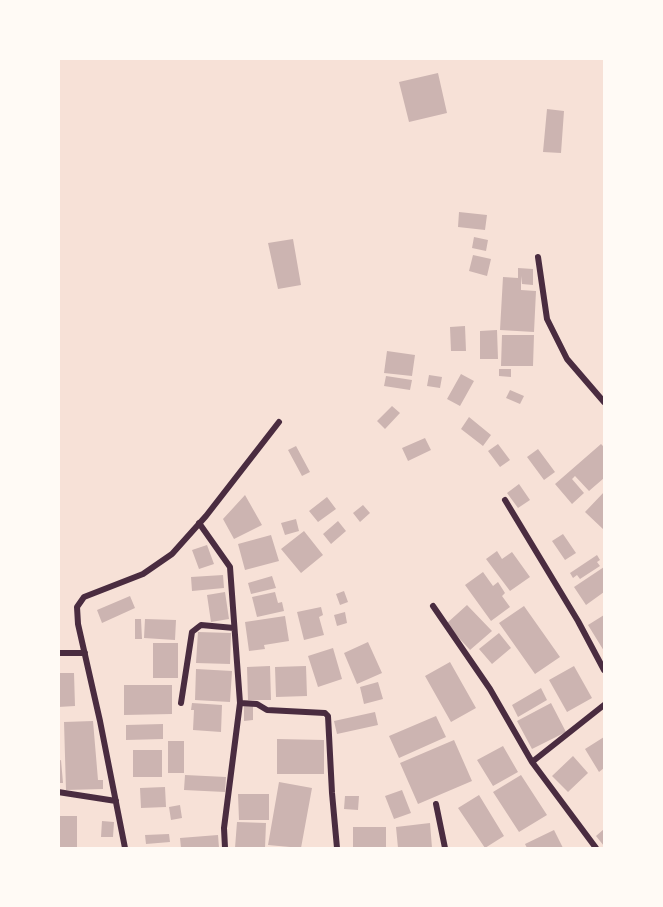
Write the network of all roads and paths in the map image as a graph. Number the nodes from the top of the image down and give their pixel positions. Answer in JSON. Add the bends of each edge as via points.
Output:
{"nodes":[{"id":1,"x":538,"y":256,"type":"dead end"},
{"id":2,"x":604,"y":402,"type":"edge"},
{"id":3,"x":279,"y":422,"type":"dead end"},
{"id":4,"x":505,"y":500,"type":"dead end"},
{"id":5,"x":199,"y":523,"type":"junction"},
{"id":6,"x":433,"y":606,"type":"dead end"},
{"id":7,"x":234,"y":628,"type":"junction"},
{"id":8,"x":58,"y":653,"type":"edge"},
{"id":9,"x":85,"y":653,"type":"junction"},
{"id":10,"x":604,"y":670,"type":"edge"},
{"id":11,"x":182,"y":702,"type":"dead end"},
{"id":12,"x":240,"y":703,"type":"junction"},
{"id":13,"x":604,"y":705,"type":"edge"},
{"id":14,"x":532,"y":762,"type":"junction"},
{"id":15,"x":58,"y":792,"type":"edge"},
{"id":16,"x":116,"y":801,"type":"junction"},
{"id":17,"x":436,"y":804,"type":"dead end"},
{"id":18,"x":125,"y":849,"type":"edge"},
{"id":19,"x":225,"y":849,"type":"edge"},
{"id":20,"x":337,"y":849,"type":"edge"},
{"id":21,"x":445,"y":849,"type":"edge"},
{"id":22,"x":596,"y":849,"type":"edge"}],
"edges":[{"from":1,"to":2,"type":"street","via":[[547,319],[567,359]]},
{"from":3,"to":5,"type":"street"},
{"from":4,"to":10,"type":"street"},
{"from":5,"to":7,"type":"street","via":[[230,567]]},
{"from":5,"to":9,"type":"street","via":[[172,554],[143,574],[84,597],[78,607],[78,624]]},
{"from":6,"to":14,"type":"street","via":[[490,689]]},
{"from":7,"to":11,"type":"street","via":[[201,625],[192,632]]},
{"from":7,"to":12,"type":"street"},
{"from":8,"to":9,"type":"street"},
{"from":9,"to":16,"type":"street"},
{"from":12,"to":19,"type":"street","via":[[224,828]]},
{"from":12,"to":20,"type":"street","via":[[328,716]]},
{"from":13,"to":14,"type":"street"},
{"from":14,"to":22,"type":"street"},
{"from":15,"to":16,"type":"street"},
{"from":16,"to":18,"type":"street"},
{"from":17,"to":21,"type":"street"}]}
